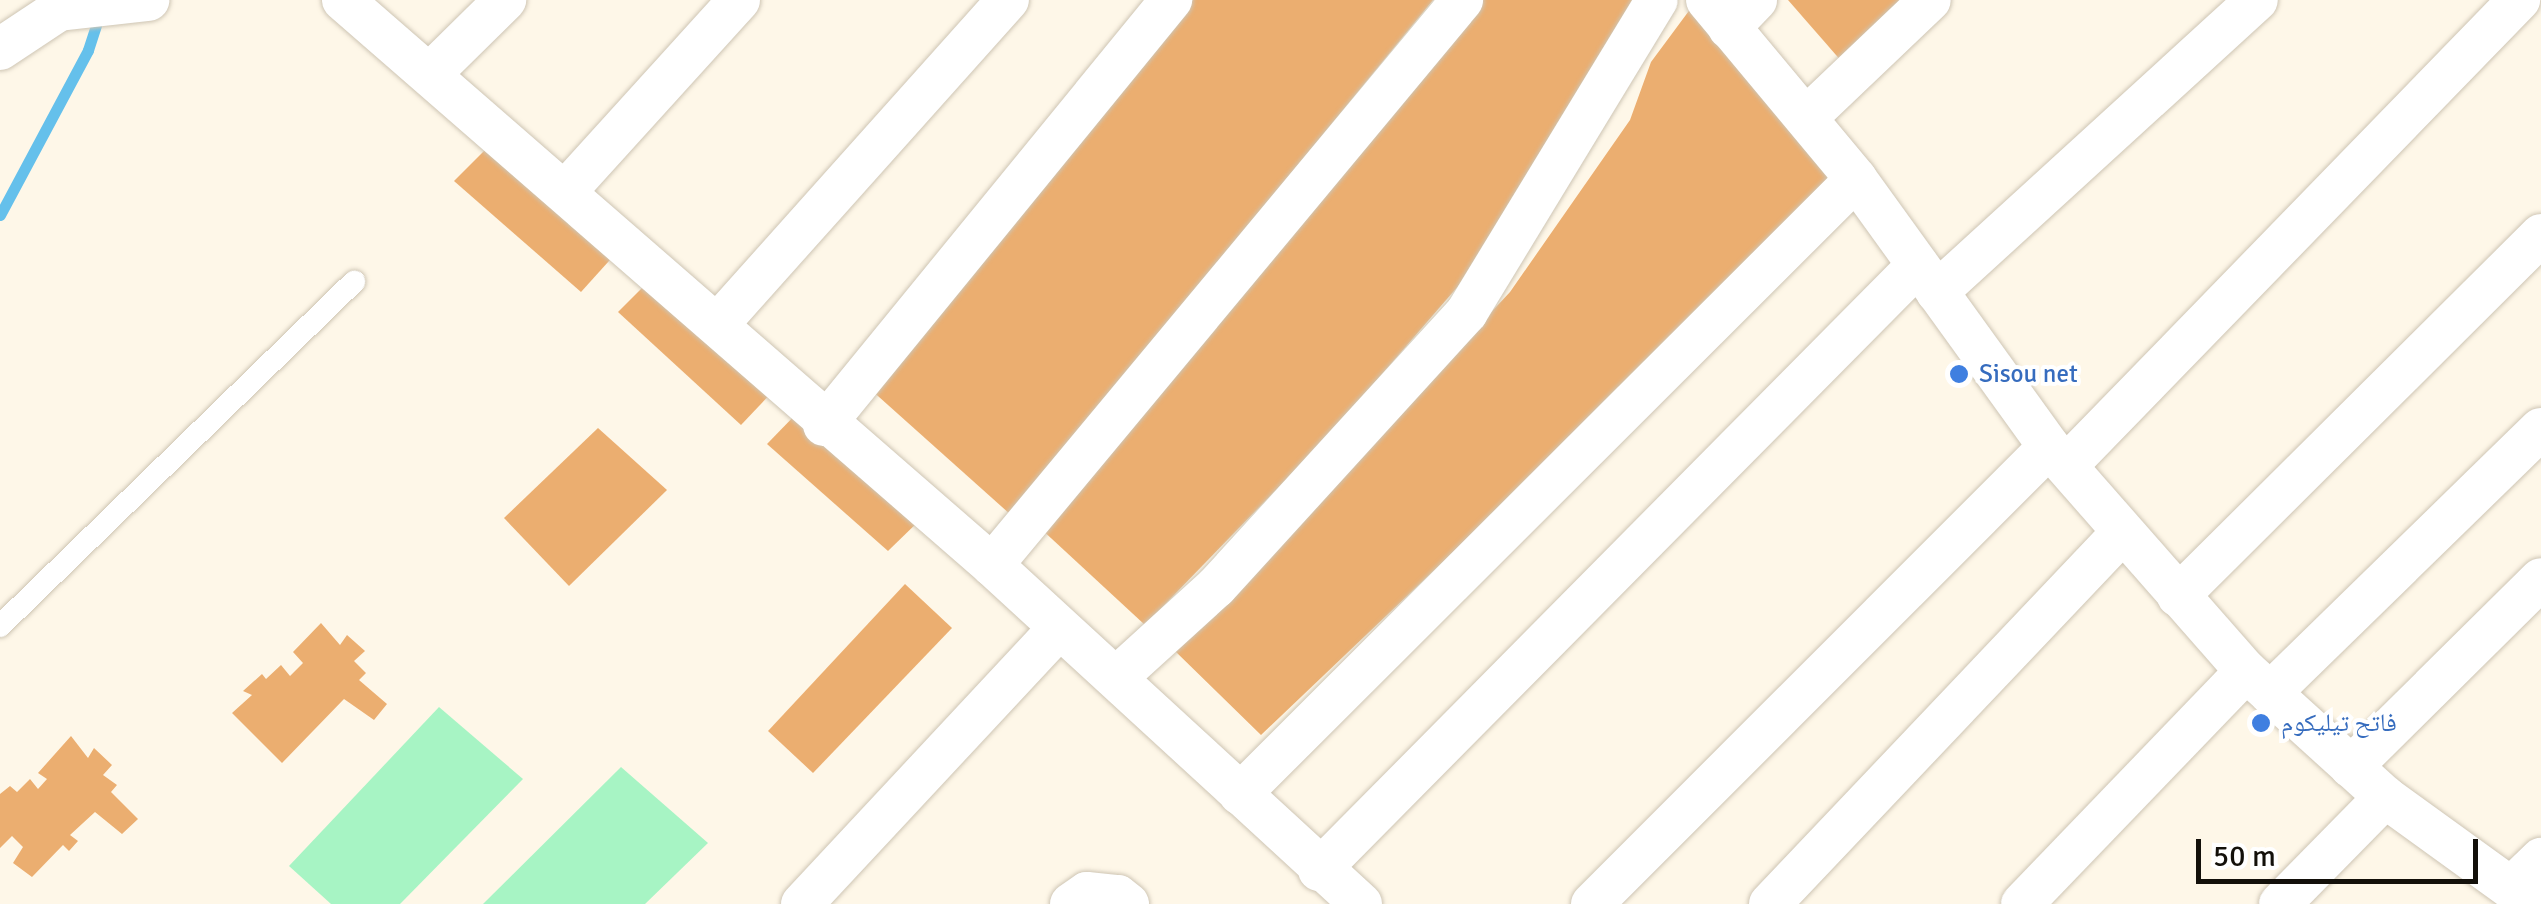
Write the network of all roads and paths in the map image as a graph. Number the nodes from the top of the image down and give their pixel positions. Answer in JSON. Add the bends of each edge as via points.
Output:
{"nodes":[{"id":1,"x":148,"y":0,"type":"edge"},
{"id":2,"x":342,"y":0,"type":"edge"},
{"id":3,"x":504,"y":0,"type":"edge"},
{"id":4,"x":739,"y":0,"type":"edge"},
{"id":5,"x":1008,"y":0,"type":"edge"},
{"id":6,"x":1172,"y":0,"type":"edge"},
{"id":7,"x":1462,"y":0,"type":"edge"},
{"id":8,"x":1657,"y":0,"type":"edge"},
{"id":9,"x":1930,"y":0,"type":"edge"},
{"id":10,"x":2257,"y":0,"type":"edge"},
{"id":11,"x":1731,"y":9,"type":"edge"},
{"id":12,"x":2506,"y":13,"type":"edge"},
{"id":13,"x":2541,"y":25,"type":"edge"},
{"id":14,"x":0,"y":49,"type":"edge"},
{"id":15,"x":432,"y":72,"type":"junction"},
{"id":16,"x":1808,"y":116,"type":"junction"},
{"id":17,"x":1856,"y":179,"type":"junction"},
{"id":18,"x":565,"y":192,"type":"junction"},
{"id":19,"x":2541,"y":235,"type":"edge"},
{"id":20,"x":1928,"y":278,"type":"junction"},
{"id":21,"x":354,"y":282,"type":"dead end"},
{"id":22,"x":718,"y":324,"type":"junction"},
{"id":23,"x":824,"y":425,"type":"junction"},
{"id":24,"x":2541,"y":429,"type":"edge"},
{"id":25,"x":2059,"y":455,"type":"junction"},
{"id":26,"x":2121,"y":534,"type":"junction"},
{"id":27,"x":992,"y":565,"type":"junction"},
{"id":28,"x":2541,"y":578,"type":"edge"},
{"id":29,"x":2178,"y":596,"type":"junction"},
{"id":30,"x":0,"y":626,"type":"edge"},
{"id":31,"x":1060,"y":628,"type":"junction"},
{"id":32,"x":1118,"y":677,"type":"junction"},
{"id":33,"x":2258,"y":682,"type":"junction"},
{"id":34,"x":2351,"y":766,"type":"junction"},
{"id":35,"x":1240,"y":794,"type":"junction"},
{"id":36,"x":2384,"y":797,"type":"junction"},
{"id":37,"x":2541,"y":859,"type":"edge"},
{"id":38,"x":1319,"y":870,"type":"junction"},
{"id":39,"x":2522,"y":896,"type":"edge"},
{"id":40,"x":802,"y":904,"type":"edge"},
{"id":41,"x":1071,"y":904,"type":"edge"},
{"id":42,"x":1128,"y":904,"type":"edge"},
{"id":43,"x":1361,"y":904,"type":"edge"},
{"id":44,"x":1592,"y":904,"type":"edge"},
{"id":45,"x":1770,"y":904,"type":"edge"},
{"id":46,"x":2022,"y":904,"type":"edge"},
{"id":47,"x":2280,"y":904,"type":"edge"}],
"edges":[{"from":1,"to":14,"type":"street","via":[[59,10]]},
{"from":2,"to":15,"type":"street"},
{"from":3,"to":15,"type":"street"},
{"from":4,"to":18,"type":"street"},
{"from":5,"to":22,"type":"street"},
{"from":6,"to":23,"type":"street"},
{"from":7,"to":27,"type":"street"},
{"from":8,"to":32,"type":"street","via":[[1467,312],[1216,587]]},
{"from":9,"to":16,"type":"street"},
{"from":10,"to":20,"type":"street"},
{"from":11,"to":16,"type":"street"},
{"from":12,"to":13,"type":"street"},
{"from":12,"to":25,"type":"street"},
{"from":15,"to":18,"type":"street"},
{"from":16,"to":17,"type":"street"},
{"from":17,"to":20,"type":"street"},
{"from":17,"to":35,"type":"street"},
{"from":18,"to":22,"type":"street"},
{"from":19,"to":29,"type":"street"},
{"from":20,"to":25,"type":"street"},
{"from":20,"to":38,"type":"street"},
{"from":21,"to":30,"type":"lane"},
{"from":22,"to":23,"type":"street"},
{"from":23,"to":27,"type":"street"},
{"from":24,"to":33,"type":"street"},
{"from":25,"to":26,"type":"street"},
{"from":25,"to":44,"type":"street"},
{"from":26,"to":29,"type":"street"},
{"from":26,"to":45,"type":"street"},
{"from":27,"to":31,"type":"street"},
{"from":28,"to":34,"type":"street"},
{"from":29,"to":33,"type":"street"},
{"from":31,"to":32,"type":"street"},
{"from":31,"to":40,"type":"street"},
{"from":32,"to":35,"type":"street"},
{"from":33,"to":34,"type":"street"},
{"from":33,"to":46,"type":"street"},
{"from":34,"to":36,"type":"street"},
{"from":35,"to":38,"type":"street"},
{"from":36,"to":39,"type":"street"},
{"from":36,"to":47,"type":"street"},
{"from":37,"to":39,"type":"street"},
{"from":38,"to":43,"type":"street"},
{"from":41,"to":42,"type":"street","via":[[1087,894],[1118,896]]}]}
